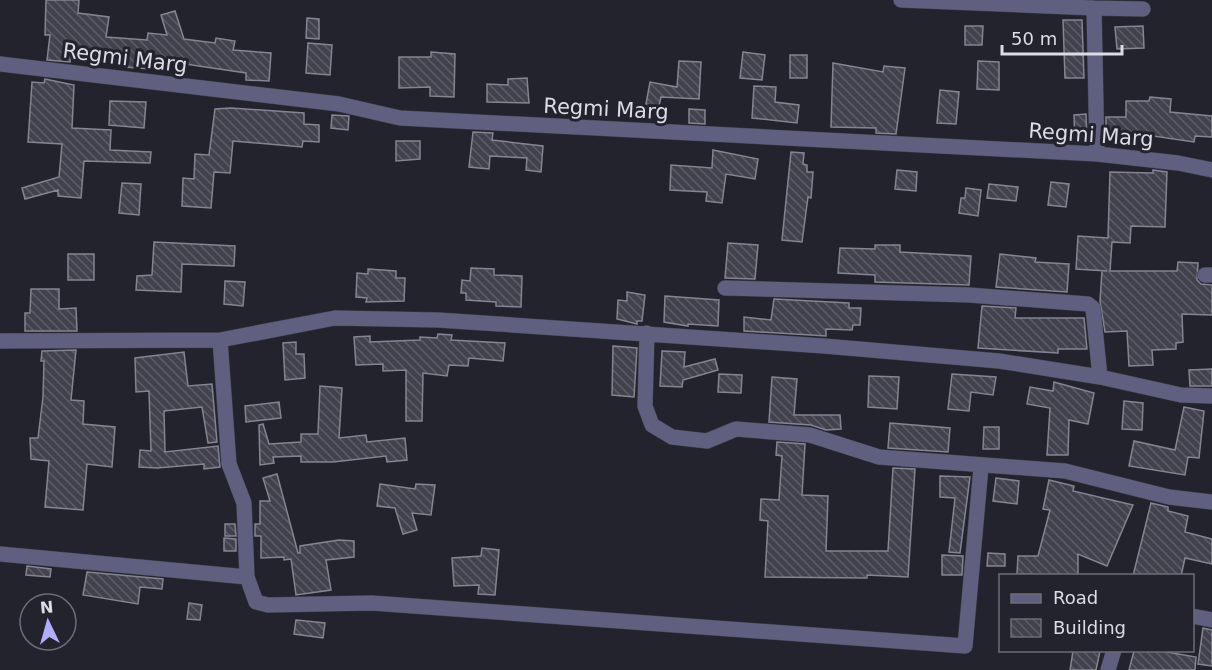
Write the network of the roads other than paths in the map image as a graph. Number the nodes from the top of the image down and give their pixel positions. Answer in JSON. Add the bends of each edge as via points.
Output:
{"nodes":[{"id":1,"x":901,"y":0,"type":"edge"},
{"id":2,"x":1094,"y":8,"type":"junction"},
{"id":3,"x":1143,"y":9,"type":"dead end"},
{"id":4,"x":0,"y":64,"type":"edge"},
{"id":5,"x":1097,"y":154,"type":"junction"},
{"id":6,"x":1212,"y":170,"type":"edge"},
{"id":7,"x":725,"y":288,"type":"dead end"},
{"id":8,"x":647,"y":333,"type":"junction"},
{"id":9,"x":220,"y":340,"type":"junction"},
{"id":10,"x":0,"y":341,"type":"edge"},
{"id":11,"x":1100,"y":377,"type":"junction"},
{"id":12,"x":1212,"y":396,"type":"edge"},
{"id":13,"x":981,"y":467,"type":"junction"},
{"id":14,"x":1212,"y":502,"type":"edge"},
{"id":15,"x":0,"y":554,"type":"edge"},
{"id":16,"x":247,"y":577,"type":"junction"},
{"id":17,"x":1194,"y":616,"type":"edge"},
{"id":18,"x":1212,"y":620,"type":"edge"},
{"id":19,"x":1114,"y":652,"type":"edge"},
{"id":20,"x":1108,"y":670,"type":"edge"}],
"edges":[{"from":1,"to":2,"type":"street"},
{"from":2,"to":3,"type":"street"},
{"from":2,"to":5,"type":"street"},
{"from":4,"to":5,"type":"street","name":"Regmi Marg","via":[[339,104],[400,118]]},
{"from":5,"to":6,"type":"street","name":"Regmi Marg","via":[[1178,162]]},
{"from":7,"to":11,"type":"street","via":[[864,290],[1082,302],[1093,308]]},
{"from":8,"to":9,"type":"street","via":[[335,318]]},
{"from":8,"to":11,"type":"street","via":[[999,361]]},
{"from":8,"to":13,"type":"street","via":[[645,406],[652,425],[672,437],[707,441],[736,429],[763,430],[810,435],[879,457]]},
{"from":9,"to":10,"type":"street"},
{"from":9,"to":16,"type":"street","via":[[229,464],[244,503]]},
{"from":11,"to":12,"type":"street","via":[[1181,395]]},
{"from":13,"to":14,"type":"street","via":[[1065,471],[1169,497]]},
{"from":13,"to":16,"type":"street","via":[[965,646],[372,603],[268,605],[256,602]]},
{"from":15,"to":16,"type":"street"},
{"from":17,"to":18,"type":"street"},
{"from":19,"to":20,"type":"street"}]}
